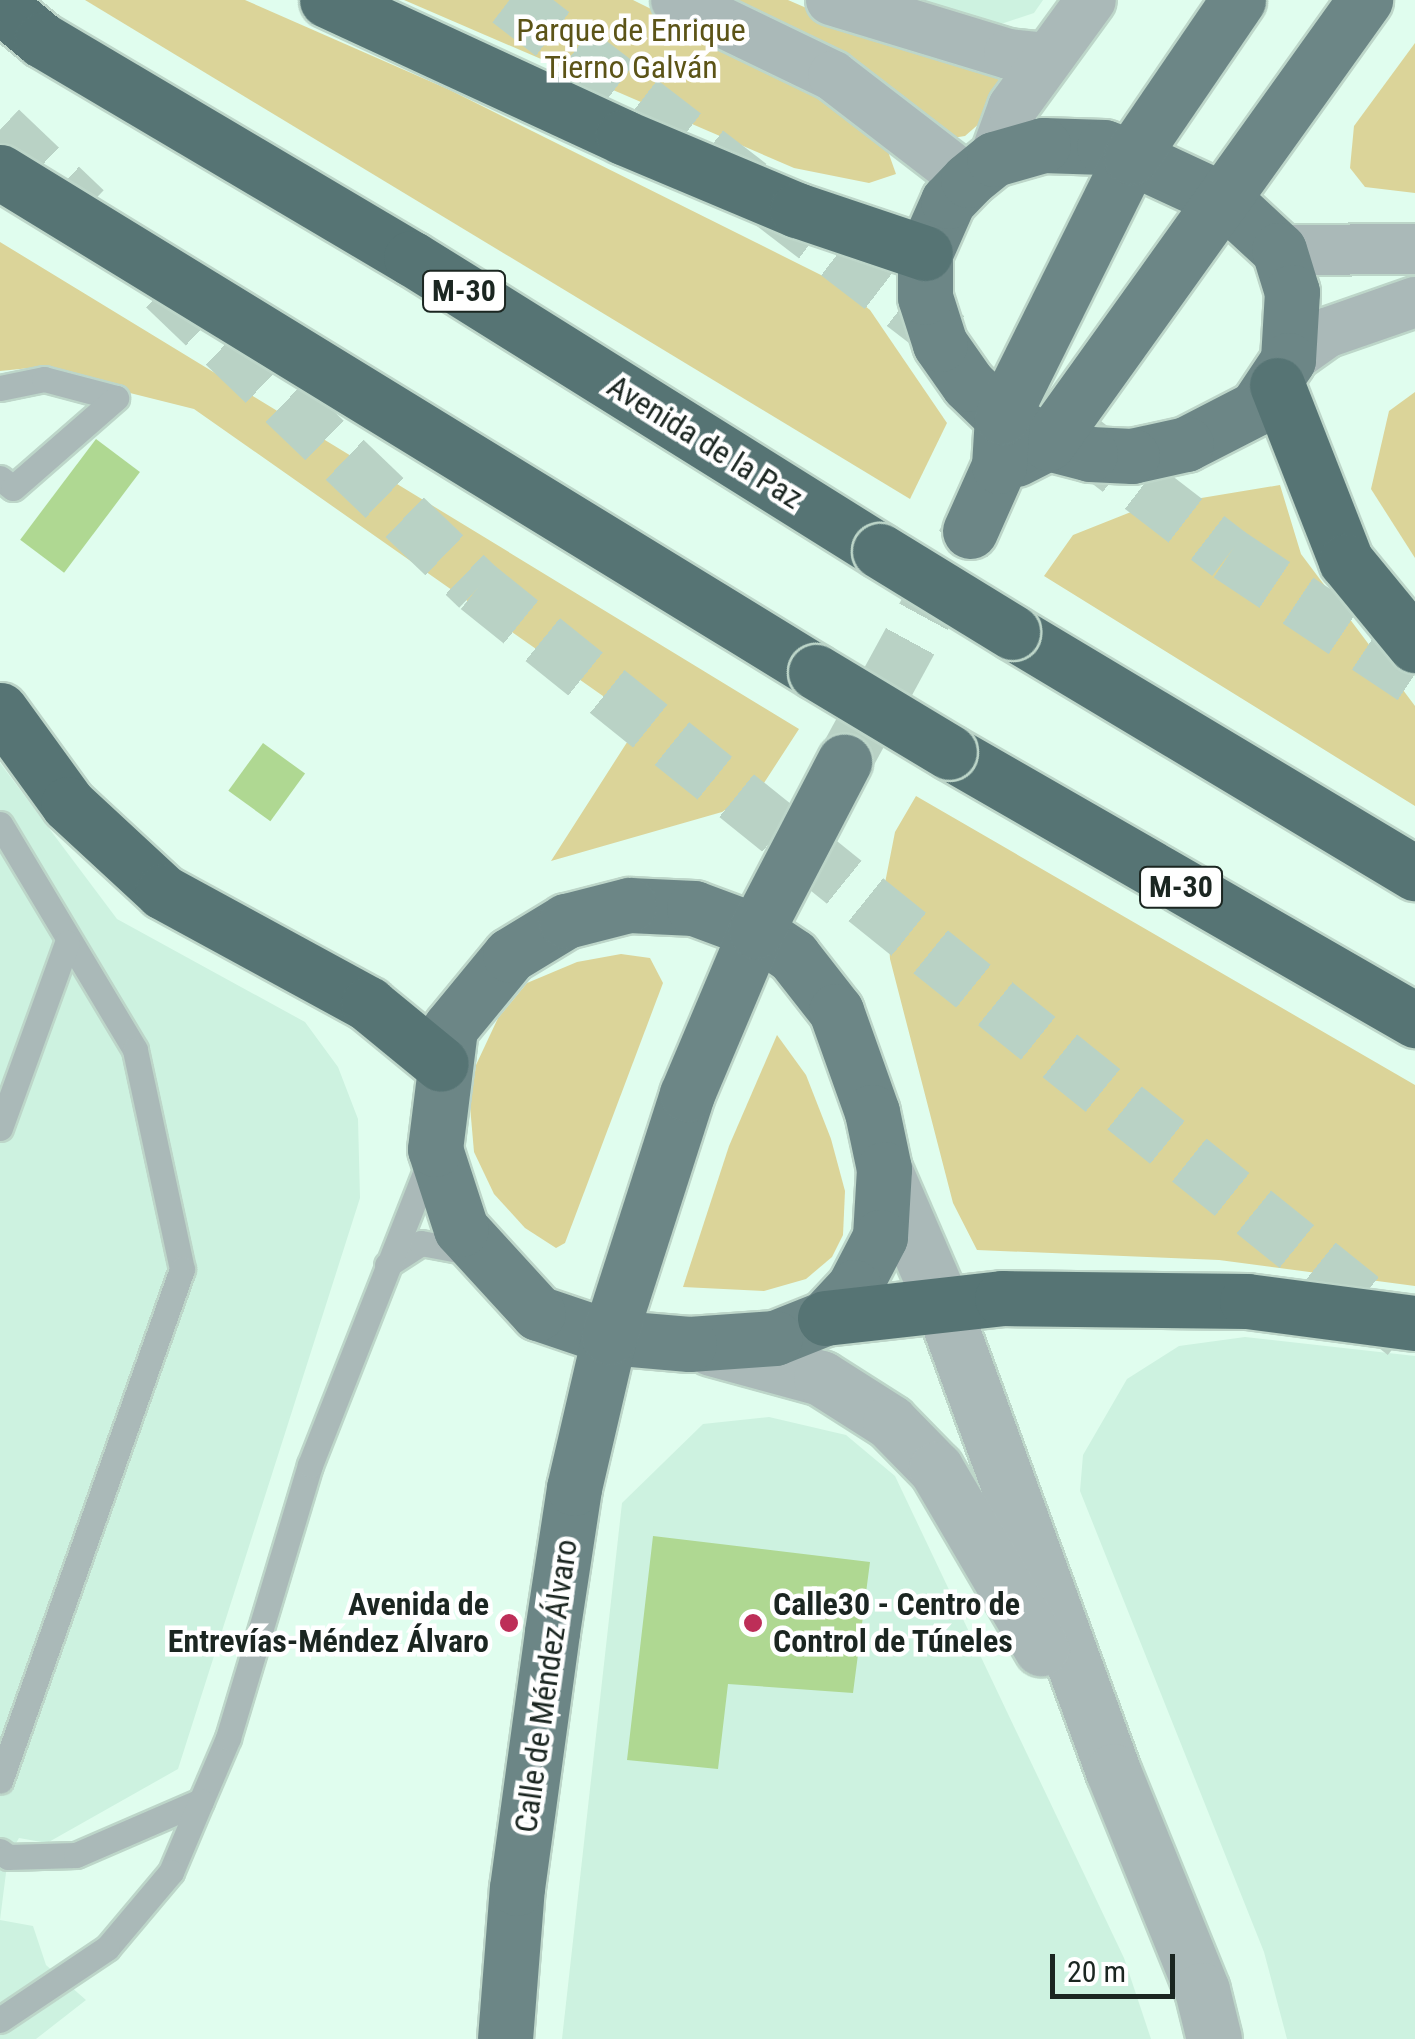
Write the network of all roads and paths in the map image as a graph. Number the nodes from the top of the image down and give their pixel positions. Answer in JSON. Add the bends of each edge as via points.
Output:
{"nodes":[{"id":1,"x":327,"y":0,"type":"edge"},
{"id":2,"x":676,"y":0,"type":"edge"},
{"id":3,"x":831,"y":0,"type":"edge"},
{"id":4,"x":1091,"y":0,"type":"edge"},
{"id":5,"x":1238,"y":0,"type":"edge"},
{"id":6,"x":1365,"y":0,"type":"edge"},
{"id":7,"x":0,"y":5,"type":"edge"},
{"id":8,"x":21,"y":32,"type":"edge"},
{"id":9,"x":1048,"y":58,"type":"junction"},
{"id":10,"x":1131,"y":157,"type":"junction"},
{"id":11,"x":980,"y":169,"type":"junction"},
{"id":12,"x":0,"y":172,"type":"edge"},
{"id":13,"x":1226,"y":200,"type":"junction"},
{"id":14,"x":1415,"y":249,"type":"edge"},
{"id":15,"x":1279,"y":250,"type":"junction"},
{"id":16,"x":925,"y":253,"type":"junction"},
{"id":17,"x":1415,"y":302,"type":"edge"},
{"id":18,"x":1282,"y":373,"type":"junction"},
{"id":19,"x":0,"y":388,"type":"edge"},
{"id":20,"x":1016,"y":442,"type":"junction"},
{"id":21,"x":6,"y":483,"type":"edge"},
{"id":22,"x":970,"y":531,"type":"tunnel mouth"},
{"id":23,"x":1415,"y":645,"type":"edge"},
{"id":24,"x":0,"y":710,"type":"edge"},
{"id":25,"x":844,"y":762,"type":"tunnel mouth"},
{"id":26,"x":0,"y":824,"type":"edge"},
{"id":27,"x":1415,"y":873,"type":"edge"},
{"id":28,"x":756,"y":931,"type":"junction"},
{"id":29,"x":67,"y":943,"type":"junction"},
{"id":30,"x":1415,"y":1020,"type":"edge"},
{"id":31,"x":441,"y":1064,"type":"junction"},
{"id":32,"x":0,"y":1128,"type":"edge"},
{"id":33,"x":434,"y":1149,"type":"junction"},
{"id":34,"x":884,"y":1169,"type":"junction"},
{"id":35,"x":488,"y":1260,"type":"junction"},
{"id":36,"x":387,"y":1265,"type":"junction"},
{"id":37,"x":941,"y":1301,"type":"junction"},
{"id":38,"x":826,"y":1318,"type":"junction"},
{"id":39,"x":1415,"y":1322,"type":"edge"},
{"id":40,"x":609,"y":1337,"type":"junction"},
{"id":41,"x":689,"y":1344,"type":"junction"},
{"id":42,"x":1113,"y":1771,"type":"junction"},
{"id":43,"x":0,"y":1781,"type":"edge"},
{"id":44,"x":202,"y":1801,"type":"junction"},
{"id":45,"x":0,"y":1851,"type":"edge"},
{"id":46,"x":0,"y":2020,"type":"edge"},
{"id":47,"x":505,"y":2039,"type":"edge"},
{"id":48,"x":1214,"y":2039,"type":"edge"}],
"edges":[{"from":1,"to":16,"type":"highway","via":[[624,137],[798,210]]},
{"from":2,"to":11,"type":"street","via":[[833,76]]},
{"from":3,"to":9,"type":"street","via":[[1009,54]]},
{"from":4,"to":9,"type":"street"},
{"from":5,"to":10,"type":"main road"},
{"from":6,"to":13,"type":"main road"},
{"from":7,"to":8,"type":"highway","name":"Avenida de la Paz","number":"M-30"},
{"from":8,"to":27,"type":"highway","name":"Avenida de la Paz","number":"M-30","bridge":true,"via":[[411,258],[880,552]]},
{"from":9,"to":11,"type":"street"},
{"from":10,"to":11,"type":"main road","via":[[1074,144]]},
{"from":10,"to":13,"type":"main road"},
{"from":10,"to":20,"type":"main road"},
{"from":11,"to":16,"type":"main road","via":[[948,201]]},
{"from":12,"to":30,"type":"highway","number":"M-30","bridge":true,"via":[[948,752]]},
{"from":13,"to":15,"type":"main road"},
{"from":13,"to":20,"type":"main road"},
{"from":14,"to":15,"type":"street"},
{"from":15,"to":18,"type":"main road","via":[[1292,292]]},
{"from":16,"to":20,"type":"main road","via":[[925,297],[940,344]]},
{"from":17,"to":18,"type":"street","via":[[1362,317]]},
{"from":18,"to":20,"type":"main road","via":[[1233,424],[1186,444],[1132,456]]},
{"from":18,"to":23,"type":"highway","via":[[1346,561]]},
{"from":19,"to":21,"type":"lane","via":[[44,379],[116,398]]},
{"from":20,"to":22,"type":"main road"},
{"from":24,"to":31,"type":"highway","via":[[68,804],[163,892],[368,1004]]},
{"from":25,"to":28,"type":"main road","name":"Calle de Méndez Álvaro"},
{"from":26,"to":29,"type":"lane"},
{"from":28,"to":31,"type":"main road","via":[[694,908],[629,905],[566,921],[510,955],[450,1028]]},
{"from":28,"to":34,"type":"main road","via":[[793,956],[836,1011],[872,1112]]},
{"from":28,"to":40,"type":"main road","name":"Calle de Méndez Álvaro","via":[[687,1094]]},
{"from":29,"to":32,"type":"lane"},
{"from":29,"to":43,"type":"lane","via":[[135,1050],[182,1268]]},
{"from":31,"to":33,"type":"main road"},
{"from":33,"to":35,"type":"main road","via":[[461,1230]]},
{"from":33,"to":36,"type":"lane"},
{"from":34,"to":37,"type":"street"},
{"from":34,"to":38,"type":"main road","via":[[880,1236],[854,1287]]},
{"from":35,"to":36,"type":"lane","via":[[455,1245],[421,1243]]},
{"from":35,"to":40,"type":"main road","via":[[538,1314]]},
{"from":36,"to":44,"type":"lane","via":[[310,1465],[228,1738]]},
{"from":37,"to":38,"type":"highway"},
{"from":37,"to":39,"type":"highway","via":[[1246,1301]]},
{"from":37,"to":42,"type":"street"},
{"from":38,"to":41,"type":"main road","via":[[775,1338]]},
{"from":40,"to":41,"type":"main road"},
{"from":40,"to":47,"type":"main road","name":"Calle de Méndez Álvaro","via":[[560,1578],[517,1888]]},
{"from":41,"to":42,"type":"street","via":[[772,1360],[821,1378],[903,1435],[936,1469]]},
{"from":42,"to":48,"type":"street","via":[[1202,1990]]},
{"from":44,"to":45,"type":"lane","via":[[76,1856],[8,1858]]},
{"from":44,"to":46,"type":"lane","via":[[171,1872],[107,1948]]}]}
